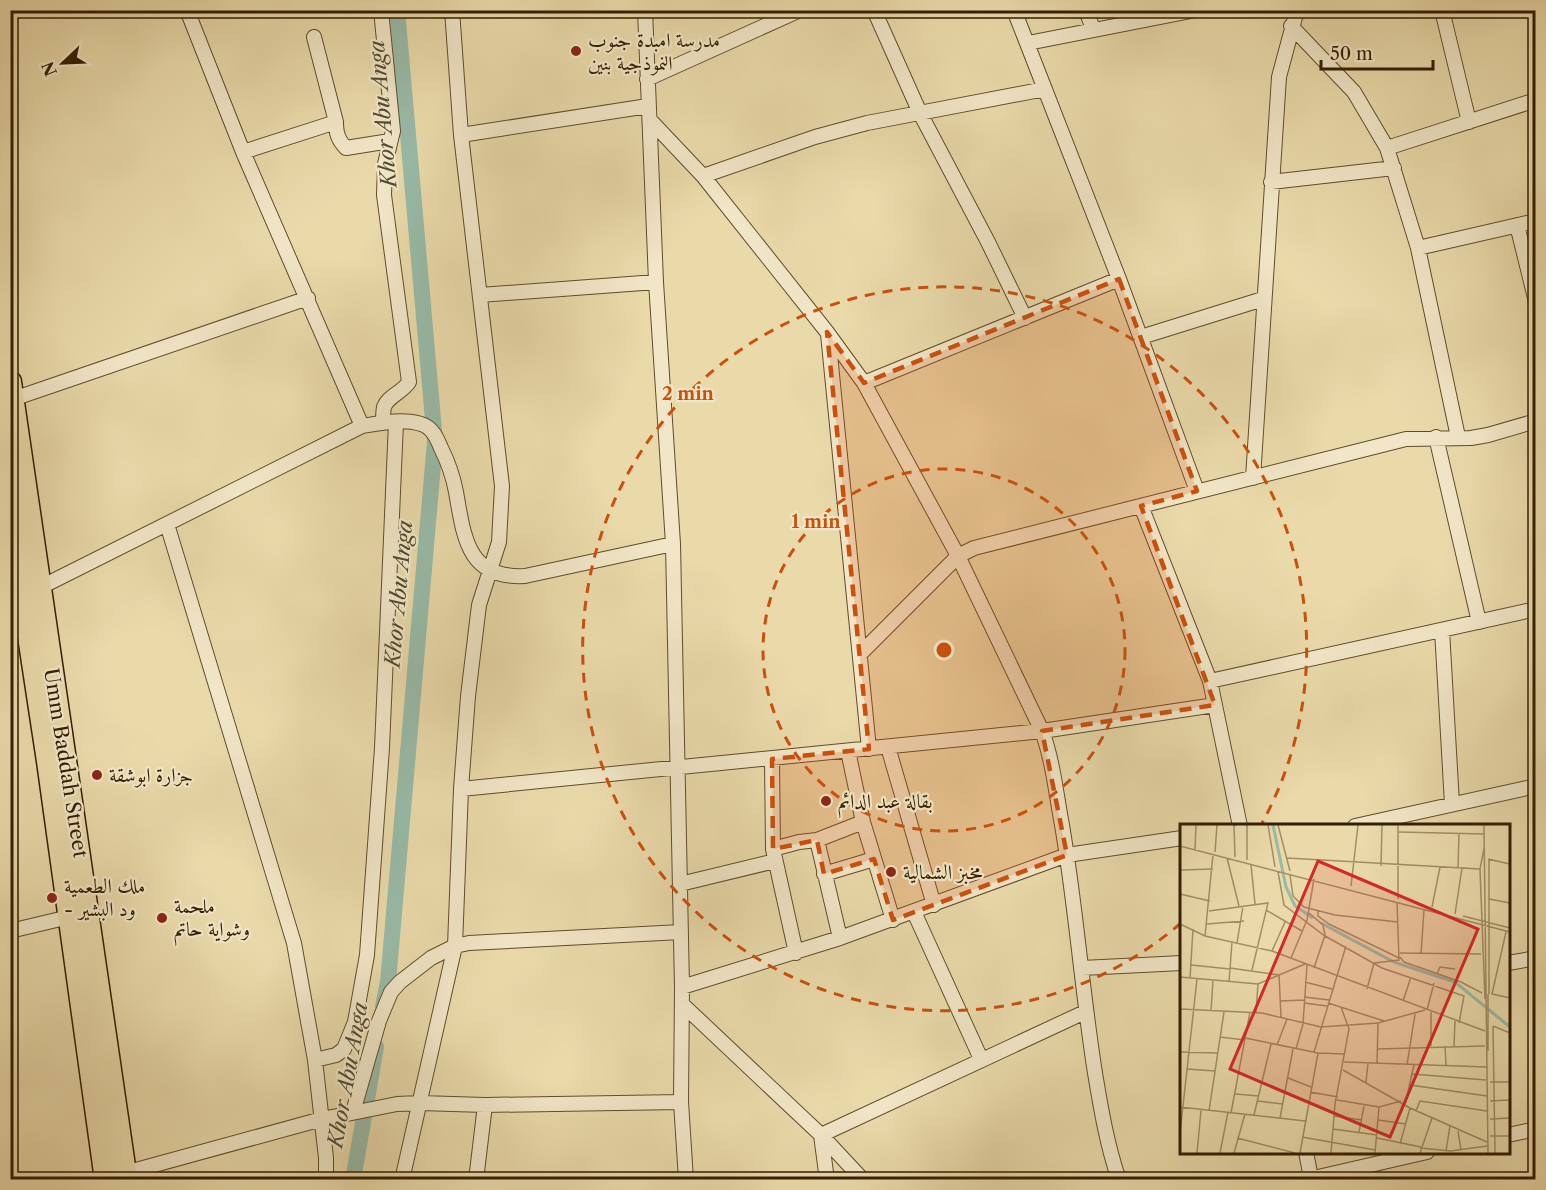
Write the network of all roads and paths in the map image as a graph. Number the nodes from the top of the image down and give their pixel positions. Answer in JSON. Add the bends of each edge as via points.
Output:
{"nodes":[{"id":1,"x":187,"y":10,"type":"edge"},
{"id":2,"x":381,"y":10,"type":"edge"},
{"id":3,"x":452,"y":10,"type":"edge"},
{"id":4,"x":645,"y":10,"type":"edge"},
{"id":5,"x":800,"y":10,"type":"edge"},
{"id":6,"x":874,"y":10,"type":"edge"},
{"id":7,"x":1014,"y":10,"type":"edge"},
{"id":8,"x":1086,"y":10,"type":"edge"},
{"id":9,"x":1196,"y":10,"type":"edge"},
{"id":10,"x":1297,"y":10,"type":"edge"},
{"id":11,"x":1442,"y":10,"type":"edge"},
{"id":12,"x":1163,"y":13,"type":"edge"},
{"id":13,"x":1292,"y":26,"type":"junction"},
{"id":14,"x":1093,"y":29,"type":"junction"},
{"id":15,"x":314,"y":37,"type":"dead end"},
{"id":16,"x":1028,"y":43,"type":"junction"},
{"id":17,"x":647,"y":79,"type":"junction"},
{"id":18,"x":1045,"y":89,"type":"junction"},
{"id":19,"x":1536,"y":100,"type":"edge"},
{"id":20,"x":649,"y":113,"type":"junction"},
{"id":21,"x":920,"y":113,"type":"junction"},
{"id":22,"x":336,"y":122,"type":"junction"},
{"id":23,"x":1469,"y":122,"type":"junction"},
{"id":24,"x":461,"y":135,"type":"junction"},
{"id":25,"x":390,"y":141,"type":"junction"},
{"id":26,"x":1387,"y":148,"type":"junction"},
{"id":27,"x":243,"y":152,"type":"junction"},
{"id":28,"x":1394,"y":168,"type":"junction"},
{"id":29,"x":703,"y":176,"type":"junction"},
{"id":30,"x":1271,"y":182,"type":"junction"},
{"id":31,"x":1536,"y":221,"type":"edge"},
{"id":32,"x":1517,"y":225,"type":"junction"},
{"id":33,"x":1418,"y":248,"type":"junction"},
{"id":34,"x":1119,"y":279,"type":"junction"},
{"id":35,"x":656,"y":282,"type":"junction"},
{"id":36,"x":480,"y":295,"type":"junction"},
{"id":37,"x":308,"y":298,"type":"junction"},
{"id":38,"x":1263,"y":298,"type":"junction"},
{"id":39,"x":1536,"y":302,"type":"edge"},
{"id":40,"x":1025,"y":318,"type":"junction"},
{"id":41,"x":827,"y":332,"type":"junction"},
{"id":42,"x":1141,"y":337,"type":"junction"},
{"id":43,"x":864,"y":383,"type":"junction"},
{"id":44,"x":12,"y":390,"type":"edge"},
{"id":45,"x":1536,"y":421,"type":"edge"},
{"id":46,"x":390,"y":422,"type":"junction"},
{"id":47,"x":362,"y":426,"type":"junction"},
{"id":48,"x":1436,"y":437,"type":"junction"},
{"id":49,"x":1458,"y":437,"type":"junction"},
{"id":50,"x":1253,"y":478,"type":"junction"},
{"id":51,"x":1197,"y":491,"type":"junction"},
{"id":52,"x":1141,"y":506,"type":"junction"},
{"id":53,"x":17,"y":512,"type":"edge"},
{"id":54,"x":167,"y":524,"type":"junction"},
{"id":55,"x":673,"y":544,"type":"junction"},
{"id":56,"x":958,"y":556,"type":"junction"},
{"id":57,"x":490,"y":571,"type":"junction"},
{"id":58,"x":24,"y":589,"type":"edge"},
{"id":59,"x":1536,"y":609,"type":"edge"},
{"id":60,"x":1479,"y":622,"type":"junction"},
{"id":61,"x":1442,"y":630,"type":"junction"},
{"id":62,"x":860,"y":654,"type":"junction"},
{"id":63,"x":1210,"y":681,"type":"junction"},
{"id":64,"x":1215,"y":705,"type":"junction"},
{"id":65,"x":1042,"y":731,"type":"junction"},
{"id":66,"x":888,"y":747,"type":"junction"},
{"id":67,"x":868,"y":749,"type":"junction"},
{"id":68,"x":848,"y":752,"type":"junction"},
{"id":69,"x":772,"y":759,"type":"junction"},
{"id":70,"x":678,"y":768,"type":"junction"},
{"id":71,"x":1536,"y":786,"type":"edge"},
{"id":72,"x":461,"y":789,"type":"junction"},
{"id":73,"x":1452,"y":804,"type":"junction"},
{"id":74,"x":863,"y":822,"type":"junction"},
{"id":75,"x":1240,"y":824,"type":"edge"},
{"id":76,"x":1360,"y":824,"type":"edge"},
{"id":77,"x":1180,"y":838,"type":"edge"},
{"id":78,"x":817,"y":840,"type":"junction"},
{"id":79,"x":774,"y":855,"type":"junction"},
{"id":80,"x":1067,"y":855,"type":"junction"},
{"id":81,"x":874,"y":859,"type":"junction"},
{"id":82,"x":824,"y":874,"type":"junction"},
{"id":83,"x":680,"y":884,"type":"junction"},
{"id":84,"x":934,"y":905,"type":"junction"},
{"id":85,"x":914,"y":912,"type":"junction"},
{"id":86,"x":69,"y":917,"type":"junction"},
{"id":87,"x":893,"y":920,"type":"junction"},
{"id":88,"x":10,"y":932,"type":"edge"},
{"id":89,"x":681,"y":932,"type":"junction"},
{"id":90,"x":840,"y":939,"type":"junction"},
{"id":91,"x":455,"y":946,"type":"junction"},
{"id":92,"x":796,"y":953,"type":"junction"},
{"id":93,"x":1536,"y":958,"type":"edge"},
{"id":94,"x":1180,"y":963,"type":"edge"},
{"id":95,"x":1510,"y":963,"type":"edge"},
{"id":96,"x":1082,"y":968,"type":"junction"},
{"id":97,"x":682,"y":987,"type":"junction"},
{"id":98,"x":682,"y":1004,"type":"junction"},
{"id":99,"x":1085,"y":1012,"type":"junction"},
{"id":100,"x":981,"y":1059,"type":"junction"},
{"id":101,"x":315,"y":1060,"type":"junction"},
{"id":102,"x":681,"y":1102,"type":"junction"},
{"id":103,"x":420,"y":1103,"type":"junction"},
{"id":104,"x":485,"y":1105,"type":"junction"},
{"id":105,"x":353,"y":1112,"type":"junction"},
{"id":106,"x":322,"y":1119,"type":"junction"},
{"id":107,"x":1536,"y":1129,"type":"edge"},
{"id":108,"x":821,"y":1135,"type":"junction"},
{"id":109,"x":1510,"y":1135,"type":"edge"},
{"id":110,"x":1306,"y":1154,"type":"edge"},
{"id":111,"x":1419,"y":1154,"type":"edge"},
{"id":112,"x":119,"y":1177,"type":"edge"},
{"id":113,"x":1327,"y":1177,"type":"edge"},
{"id":114,"x":326,"y":1179,"type":"edge"},
{"id":115,"x":402,"y":1179,"type":"edge"},
{"id":116,"x":476,"y":1179,"type":"edge"},
{"id":117,"x":686,"y":1179,"type":"edge"},
{"id":118,"x":827,"y":1179,"type":"edge"},
{"id":119,"x":863,"y":1179,"type":"edge"},
{"id":120,"x":1118,"y":1179,"type":"edge"},
{"id":121,"x":1308,"y":1179,"type":"edge"}],
"edges":[{"from":1,"to":27,"type":"street"},
{"from":2,"to":25,"type":"street","via":[[393,131]]},
{"from":3,"to":24,"type":"street"},
{"from":4,"to":17,"type":"street"},
{"from":5,"to":17,"type":"street"},
{"from":6,"to":21,"type":"street"},
{"from":7,"to":16,"type":"street"},
{"from":8,"to":14,"type":"street"},
{"from":9,"to":12,"type":"street"},
{"from":10,"to":13,"type":"street"},
{"from":11,"to":23,"type":"street"},
{"from":12,"to":14,"type":"street"},
{"from":13,"to":26,"type":"street","via":[[1354,92]]},
{"from":13,"to":30,"type":"street","via":[[1279,77]]},
{"from":14,"to":16,"type":"street"},
{"from":15,"to":22,"type":"street"},
{"from":16,"to":18,"type":"street"},
{"from":17,"to":20,"type":"street"},
{"from":18,"to":21,"type":"street"},
{"from":18,"to":34,"type":"street"},
{"from":19,"to":23,"type":"street"},
{"from":20,"to":24,"type":"street"},
{"from":20,"to":29,"type":"street"},
{"from":20,"to":35,"type":"street"},
{"from":21,"to":29,"type":"street","via":[[815,137]]},
{"from":21,"to":40,"type":"street"},
{"from":22,"to":25,"type":"street","via":[[336,134],[346,148]]},
{"from":22,"to":27,"type":"street"},
{"from":23,"to":26,"type":"street"},
{"from":24,"to":36,"type":"street"},
{"from":25,"to":46,"type":"street","via":[[384,195],[409,382],[384,408]]},
{"from":26,"to":28,"type":"street"},
{"from":27,"to":37,"type":"street"},
{"from":28,"to":30,"type":"street"},
{"from":28,"to":33,"type":"street"},
{"from":29,"to":41,"type":"street"},
{"from":30,"to":38,"type":"street"},
{"from":31,"to":32,"type":"street"},
{"from":32,"to":33,"type":"street"},
{"from":32,"to":39,"type":"street"},
{"from":33,"to":49,"type":"street"},
{"from":34,"to":40,"type":"street"},
{"from":34,"to":42,"type":"street"},
{"from":35,"to":36,"type":"street"},
{"from":35,"to":55,"type":"street"},
{"from":36,"to":57,"type":"street","via":[[502,486],[499,542]]},
{"from":37,"to":44,"type":"street"},
{"from":37,"to":47,"type":"street"},
{"from":38,"to":42,"type":"street"},
{"from":38,"to":50,"type":"street"},
{"from":40,"to":43,"type":"street"},
{"from":41,"to":43,"type":"street"},
{"from":41,"to":62,"type":"street"},
{"from":42,"to":51,"type":"street"},
{"from":43,"to":56,"type":"street"},
{"from":44,"to":53,"type":"main road"},
{"from":45,"to":49,"type":"street","via":[[1488,435]]},
{"from":46,"to":47,"type":"street"},
{"from":46,"to":57,"type":"street","via":[[405,421],[430,428],[450,468],[468,547]]},
{"from":46,"to":101,"type":"street","via":[[382,748],[367,955],[355,1022],[344,1049]]},
{"from":47,"to":54,"type":"street"},
{"from":48,"to":49,"type":"street"},
{"from":48,"to":50,"type":"street","via":[[1406,439]]},
{"from":48,"to":60,"type":"street"},
{"from":50,"to":51,"type":"street"},
{"from":51,"to":52,"type":"street"},
{"from":52,"to":56,"type":"street","via":[[987,544]]},
{"from":52,"to":63,"type":"street"},
{"from":53,"to":58,"type":"main road"},
{"from":54,"to":58,"type":"street"},
{"from":54,"to":101,"type":"street","via":[[286,913]]},
{"from":55,"to":57,"type":"street","via":[[525,576]]},
{"from":55,"to":70,"type":"street"},
{"from":56,"to":62,"type":"street"},
{"from":56,"to":65,"type":"street"},
{"from":57,"to":72,"type":"street","via":[[476,621]]},
{"from":58,"to":86,"type":"main road","name":"Umm Baddah Street"},
{"from":58,"to":112,"type":"main road","name":"Umm Baddah Street"},
{"from":59,"to":60,"type":"street"},
{"from":60,"to":61,"type":"street"},
{"from":61,"to":63,"type":"street"},
{"from":61,"to":73,"type":"street"},
{"from":62,"to":67,"type":"street"},
{"from":63,"to":64,"type":"street"},
{"from":64,"to":65,"type":"street"},
{"from":64,"to":75,"type":"street"},
{"from":65,"to":66,"type":"street"},
{"from":65,"to":80,"type":"street"},
{"from":66,"to":67,"type":"street"},
{"from":66,"to":84,"type":"street"},
{"from":67,"to":68,"type":"street"},
{"from":68,"to":69,"type":"street"},
{"from":68,"to":74,"type":"street"},
{"from":69,"to":70,"type":"street"},
{"from":69,"to":79,"type":"street"},
{"from":70,"to":72,"type":"street"},
{"from":70,"to":83,"type":"street"},
{"from":71,"to":73,"type":"street"},
{"from":72,"to":91,"type":"street"},
{"from":73,"to":76,"type":"street"},
{"from":74,"to":78,"type":"street"},
{"from":74,"to":81,"type":"street"},
{"from":77,"to":80,"type":"street"},
{"from":78,"to":79,"type":"street","via":[[799,842]]},
{"from":78,"to":82,"type":"street"},
{"from":79,"to":83,"type":"street"},
{"from":79,"to":92,"type":"street"},
{"from":80,"to":84,"type":"street"},
{"from":80,"to":96,"type":"street"},
{"from":81,"to":82,"type":"street"},
{"from":81,"to":87,"type":"street"},
{"from":82,"to":90,"type":"street"},
{"from":83,"to":89,"type":"street"},
{"from":84,"to":85,"type":"street"},
{"from":85,"to":87,"type":"street"},
{"from":85,"to":100,"type":"street"},
{"from":86,"to":88,"type":"street"},
{"from":86,"to":112,"type":"main road","name":"Umm Baddah Street"},
{"from":87,"to":90,"type":"street"},
{"from":89,"to":91,"type":"street"},
{"from":89,"to":97,"type":"street"},
{"from":90,"to":92,"type":"street"},
{"from":91,"to":103,"type":"street"},
{"from":91,"to":105,"type":"street","via":[[417,968],[391,992]]},
{"from":92,"to":97,"type":"street"},
{"from":93,"to":95,"type":"street"},
{"from":94,"to":96,"type":"street"},
{"from":96,"to":99,"type":"street"},
{"from":97,"to":98,"type":"street"},
{"from":98,"to":102,"type":"street"},
{"from":98,"to":108,"type":"street"},
{"from":99,"to":100,"type":"street"},
{"from":99,"to":120,"type":"street","via":[[1107,1142]]},
{"from":100,"to":108,"type":"street"},
{"from":101,"to":106,"type":"street"},
{"from":102,"to":104,"type":"street"},
{"from":102,"to":117,"type":"street"},
{"from":103,"to":104,"type":"street"},
{"from":103,"to":105,"type":"street"},
{"from":103,"to":115,"type":"street"},
{"from":104,"to":116,"type":"street"},
{"from":105,"to":106,"type":"street"},
{"from":106,"to":112,"type":"street"},
{"from":106,"to":114,"type":"street"},
{"from":107,"to":109,"type":"street"},
{"from":108,"to":118,"type":"street"},
{"from":108,"to":119,"type":"street"},
{"from":110,"to":121,"type":"street"},
{"from":111,"to":113,"type":"street"},
{"from":113,"to":121,"type":"street"}]}
